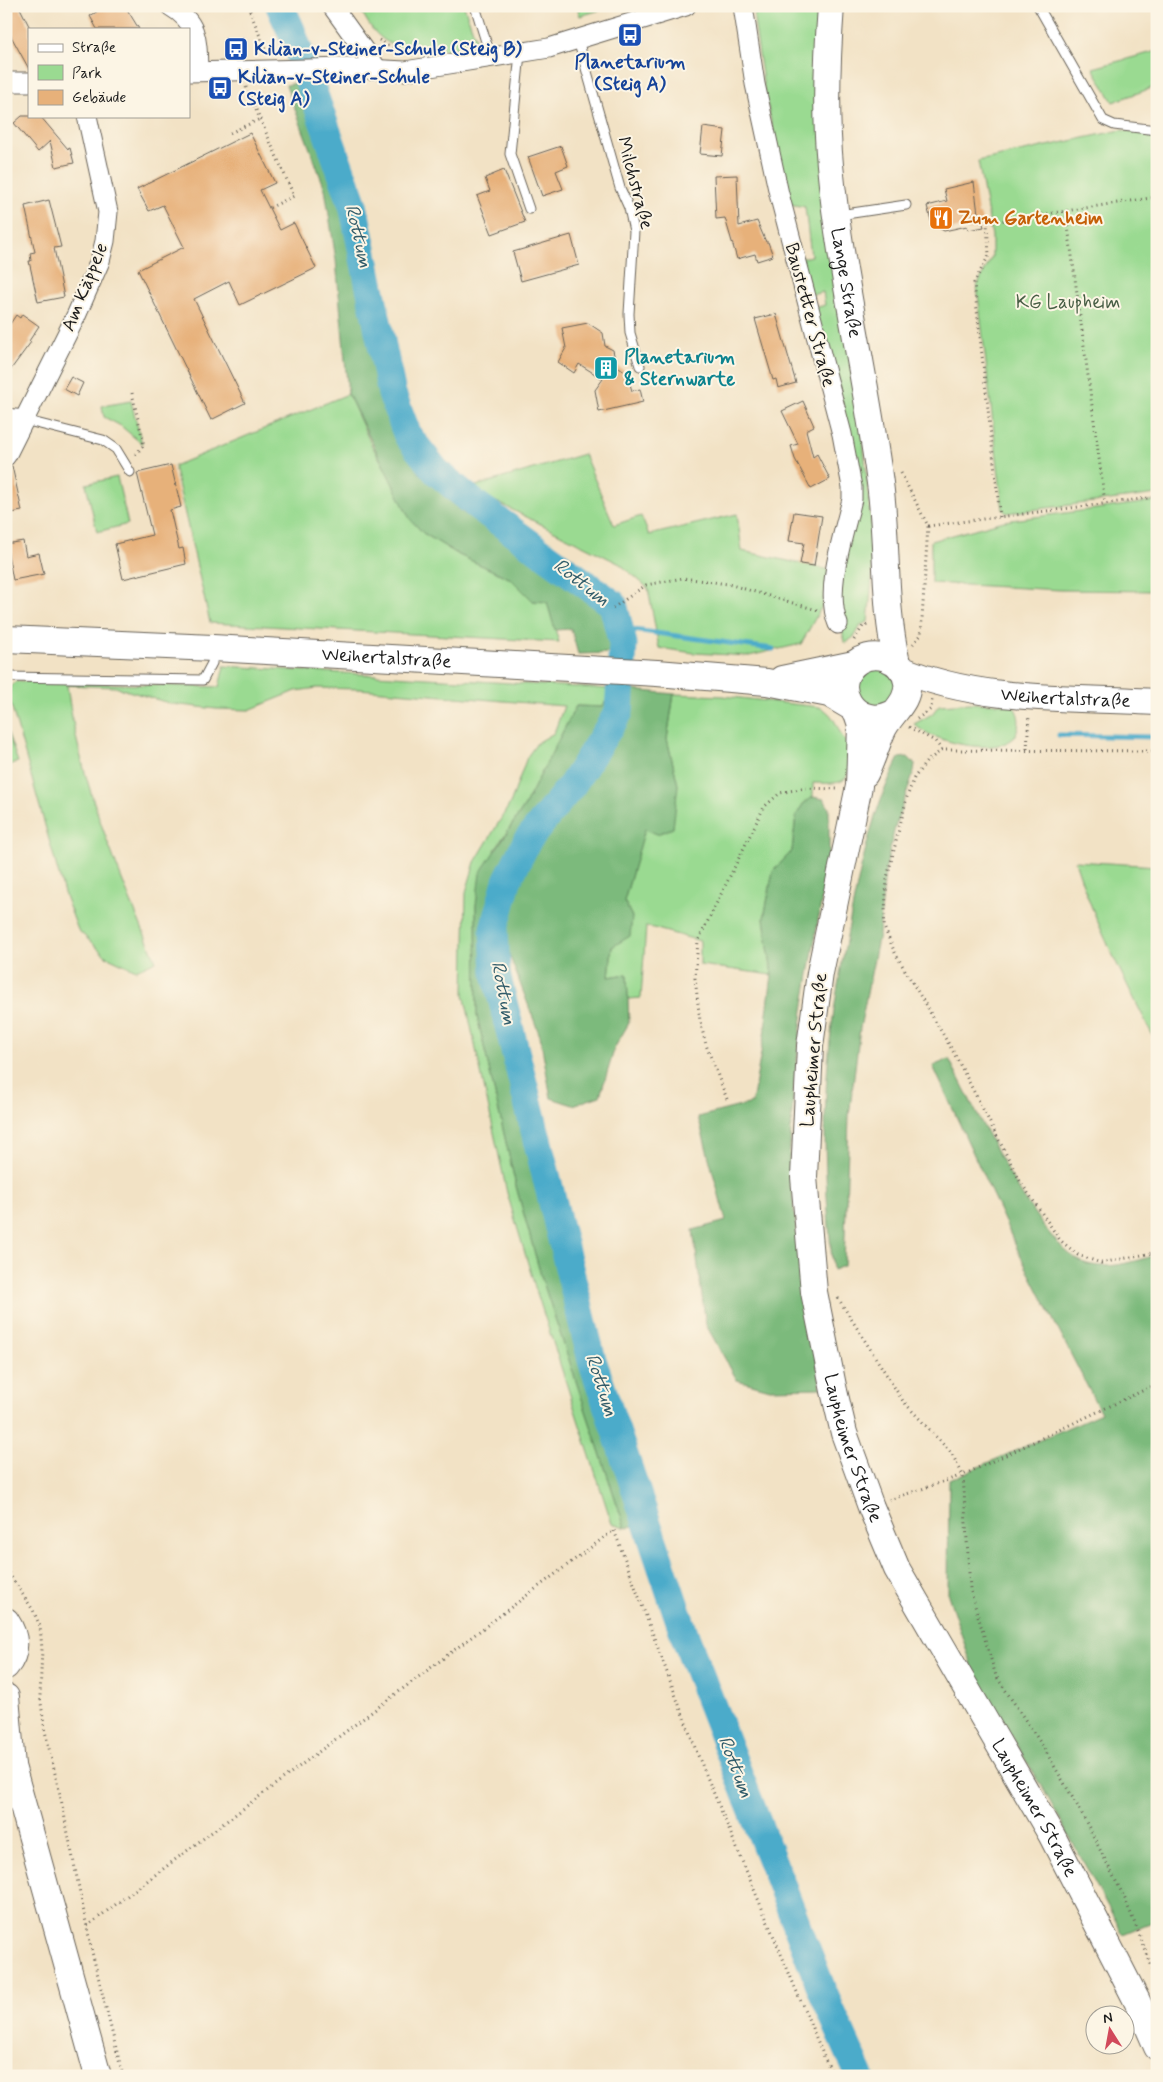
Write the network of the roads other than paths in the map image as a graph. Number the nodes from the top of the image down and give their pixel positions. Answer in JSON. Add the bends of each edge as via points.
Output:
{"nodes":[{"id":1,"x":170,"y":6,"type":"edge"},
{"id":2,"x":332,"y":6,"type":"edge"},
{"id":3,"x":475,"y":6,"type":"edge"},
{"id":4,"x":686,"y":6,"type":"edge"},
{"id":5,"x":743,"y":6,"type":"edge"},
{"id":6,"x":831,"y":6,"type":"edge"},
{"id":7,"x":1038,"y":6,"type":"edge"},
{"id":8,"x":578,"y":40,"type":"junction"},
{"id":9,"x":520,"y":54,"type":"junction"},
{"id":10,"x":491,"y":59,"type":"junction"},
{"id":11,"x":378,"y":70,"type":"junction"},
{"id":12,"x":193,"y":72,"type":"edge"},
{"id":13,"x":6,"y":82,"type":"edge"},
{"id":14,"x":28,"y":82,"type":"edge"},
{"id":15,"x":87,"y":118,"type":"edge"},
{"id":16,"x":1157,"y":130,"type":"edge"},
{"id":17,"x":906,"y":205,"type":"dead end"},
{"id":18,"x":529,"y":209,"type":"dead end"},
{"id":19,"x":836,"y":216,"type":"junction"},
{"id":20,"x":640,"y":366,"type":"dead end"},
{"id":21,"x":15,"y":419,"type":"edge"},
{"id":22,"x":6,"y":456,"type":"edge"},
{"id":23,"x":128,"y":468,"type":"road end"},
{"id":24,"x":885,"y":557,"type":"junction"},
{"id":25,"x":836,"y":619,"type":"road end"},
{"id":26,"x":6,"y":639,"type":"edge"},
{"id":27,"x":213,"y":648,"type":"junction"},
{"id":28,"x":855,"y":656,"type":"junction"},
{"id":29,"x":902,"y":661,"type":"junction"},
{"id":30,"x":6,"y":677,"type":"edge"},
{"id":31,"x":767,"y":682,"type":"junction"},
{"id":32,"x":974,"y":690,"type":"junction"},
{"id":33,"x":1157,"y":702,"type":"edge"},
{"id":34,"x":854,"y":710,"type":"junction"},
{"id":35,"x":901,"y":715,"type":"junction"},
{"id":36,"x":859,"y":790,"type":"junction"},
{"id":37,"x":6,"y":1621,"type":"edge"},
{"id":38,"x":8,"y":1667,"type":"edge"},
{"id":39,"x":6,"y":1697,"type":"edge"},
{"id":40,"x":9,"y":1759,"type":"edge"},
{"id":41,"x":1157,"y":2047,"type":"edge"},
{"id":42,"x":98,"y":2076,"type":"edge"}],
"edges":[{"from":1,"to":12,"type":"street","via":[[189,20],[196,33]]},
{"from":2,"to":11,"type":"street"},
{"from":3,"to":10,"type":"lane"},
{"from":4,"to":8,"type":"street"},
{"from":5,"to":25,"type":"street","name":"Baustetter Straße","via":[[755,84],[779,194],[842,434],[852,487],[833,584]]},
{"from":6,"to":19,"type":"street","name":"Lange Straße","via":[[826,78]]},
{"from":7,"to":16,"type":"lane","via":[[1103,120],[1114,125]]},
{"from":8,"to":9,"type":"street"},
{"from":8,"to":20,"type":"lane","name":"Milchstraße","via":[[634,231],[629,314],[630,333]]},
{"from":9,"to":10,"type":"street"},
{"from":9,"to":18,"type":"lane","via":[[510,154]]},
{"from":10,"to":11,"type":"street","via":[[404,71]]},
{"from":11,"to":12,"type":"street","via":[[328,68]]},
{"from":13,"to":14,"type":"street"},
{"from":15,"to":21,"type":"street","name":"Am Käppele","via":[[108,212],[105,241],[100,261],[76,316]]},
{"from":17,"to":19,"type":"lane"},
{"from":19,"to":24,"type":"street","name":"Lange Straße","via":[[880,484]]},
{"from":21,"to":22,"type":"street","name":"Am Käppele"},
{"from":21,"to":23,"type":"lane","via":[[103,440],[116,449]]},
{"from":24,"to":28,"type":"street","name":"Lange Straße","via":[[874,625]]},
{"from":24,"to":29,"type":"street","name":"Lange Straße","via":[[892,641]]},
{"from":26,"to":27,"type":"street","name":"Weihertalstraße"},
{"from":27,"to":30,"type":"lane","via":[[212,663],[203,680]]},
{"from":27,"to":31,"type":"street","name":"Weihertalstraße"},
{"from":28,"to":29,"type":"street","via":[[881,656]]},
{"from":28,"to":31,"type":"street","name":"Weihertalstraße"},
{"from":28,"to":34,"type":"street","via":[[844,690]]},
{"from":29,"to":32,"type":"street","name":"Weihertalstraße","via":[[918,676]]},
{"from":29,"to":35,"type":"street","via":[[907,691]]},
{"from":31,"to":34,"type":"street","name":"Weihertalstraße","via":[[829,694]]},
{"from":32,"to":33,"type":"street","name":"Weihertalstraße"},
{"from":32,"to":35,"type":"street","name":"Weihertalstraße","via":[[918,700]]},
{"from":34,"to":35,"type":"street","via":[[877,719]]},
{"from":34,"to":36,"type":"street","name":"Laupheimer Straße","via":[[861,726]]},
{"from":35,"to":36,"type":"street","name":"Laupheimer Straße","via":[[882,731]]},
{"from":36,"to":41,"type":"street","name":"Laupheimer Straße","via":[[820,974],[810,1046],[804,1177],[814,1292],[834,1391],[844,1433],[897,1568],[1052,1836],[1133,1992]]},
{"from":37,"to":38,"type":"street","via":[[14,1639]]},
{"from":39,"to":40,"type":"street"},
{"from":40,"to":42,"type":"street"}]}
